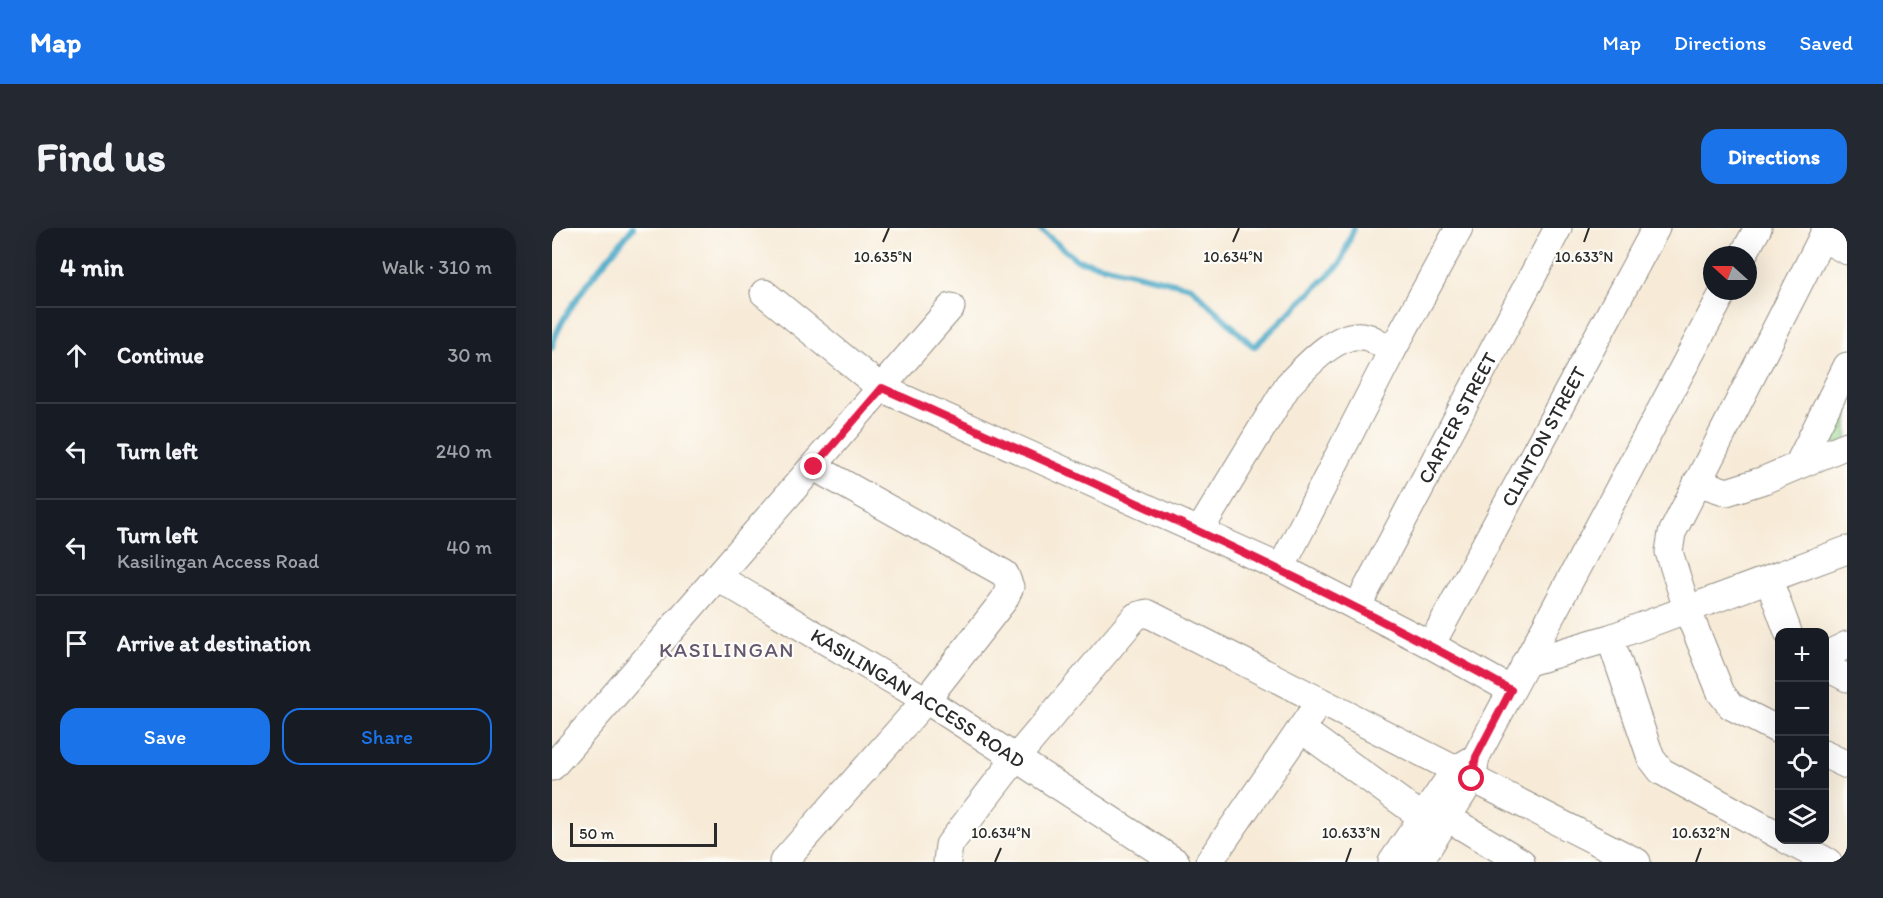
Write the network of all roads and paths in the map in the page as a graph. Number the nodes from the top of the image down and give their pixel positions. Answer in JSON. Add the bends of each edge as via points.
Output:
{"nodes":[{"id":1,"x":1460,"y":228,"type":"edge"},
{"id":2,"x":1558,"y":228,"type":"edge"},
{"id":3,"x":1656,"y":228,"type":"edge"},
{"id":4,"x":1758,"y":228,"type":"edge"},
{"id":5,"x":1825,"y":233,"type":"edge"},
{"id":6,"x":1748,"y":246,"type":"edge"},
{"id":7,"x":1847,"y":251,"type":"edge"},
{"id":8,"x":764,"y":293,"type":"dead end"},
{"id":9,"x":1719,"y":300,"type":"edge"},
{"id":10,"x":951,"y":307,"type":"dead end"},
{"id":11,"x":1392,"y":351,"type":"junction"},
{"id":12,"x":1847,"y":366,"type":"edge"},
{"id":13,"x":882,"y":388,"type":"junction"},
{"id":14,"x":1847,"y":445,"type":"edge"},
{"id":15,"x":1798,"y":465,"type":"junction"},
{"id":16,"x":814,"y":467,"type":"junction"},
{"id":17,"x":1697,"y":482,"type":"junction"},
{"id":18,"x":1200,"y":530,"type":"junction"},
{"id":19,"x":1847,"y":550,"type":"edge"},
{"id":20,"x":1281,"y":568,"type":"junction"},
{"id":21,"x":717,"y":577,"type":"junction"},
{"id":22,"x":1769,"y":580,"type":"junction"},
{"id":23,"x":1357,"y":607,"type":"junction"},
{"id":24,"x":1687,"y":609,"type":"junction"},
{"id":25,"x":1786,"y":628,"type":"edge"},
{"id":26,"x":1610,"y":638,"type":"junction"},
{"id":27,"x":1431,"y":645,"type":"junction"},
{"id":28,"x":1847,"y":645,"type":"edge"},
{"id":29,"x":1829,"y":654,"type":"edge"},
{"id":30,"x":1525,"y":663,"type":"junction"},
{"id":31,"x":1829,"y":669,"type":"edge"},
{"id":32,"x":1847,"y":678,"type":"edge"},
{"id":33,"x":1511,"y":690,"type":"junction"},
{"id":34,"x":926,"y":700,"type":"junction"},
{"id":35,"x":1320,"y":700,"type":"junction"},
{"id":36,"x":1301,"y":729,"type":"junction"},
{"id":37,"x":1775,"y":729,"type":"edge"},
{"id":38,"x":1829,"y":756,"type":"edge"},
{"id":39,"x":1015,"y":759,"type":"junction"},
{"id":40,"x":553,"y":765,"type":"edge"},
{"id":41,"x":1847,"y":765,"type":"edge"},
{"id":42,"x":1468,"y":769,"type":"junction"},
{"id":43,"x":1435,"y":818,"type":"junction"},
{"id":44,"x":1775,"y":834,"type":"edge"},
{"id":45,"x":1794,"y":844,"type":"edge"},
{"id":46,"x":1621,"y":858,"type":"edge"},
{"id":47,"x":783,"y":862,"type":"edge"},
{"id":48,"x":947,"y":862,"type":"edge"},
{"id":49,"x":1176,"y":862,"type":"edge"},
{"id":50,"x":1209,"y":862,"type":"edge"},
{"id":51,"x":1392,"y":862,"type":"edge"},
{"id":52,"x":1419,"y":862,"type":"edge"},
{"id":53,"x":1521,"y":862,"type":"edge"},
{"id":54,"x":1828,"y":862,"type":"edge"}],
"edges":[{"from":1,"to":11,"type":"street"},
{"from":2,"to":23,"type":"street","name":"CARTER STREET"},
{"from":3,"to":27,"type":"street","name":"CLINTON STREET"},
{"from":4,"to":6,"type":"street"},
{"from":5,"to":7,"type":"street"},
{"from":5,"to":17,"type":"street"},
{"from":8,"to":13,"type":"street"},
{"from":9,"to":30,"type":"street"},
{"from":10,"to":13,"type":"street"},
{"from":11,"to":18,"type":"street","via":[[1366,336],[1352,336],[1331,344],[1307,366],[1288,385]]},
{"from":11,"to":20,"type":"street"},
{"from":12,"to":15,"type":"street"},
{"from":13,"to":16,"type":"street"},
{"from":13,"to":18,"type":"street"},
{"from":14,"to":15,"type":"street"},
{"from":15,"to":17,"type":"street","via":[[1727,492]]},
{"from":16,"to":21,"type":"street"},
{"from":16,"to":34,"type":"street","via":[[1005,574],[1010,587],[1004,600]]},
{"from":17,"to":24,"type":"street","via":[[1672,533],[1669,552]]},
{"from":18,"to":20,"type":"street"},
{"from":19,"to":22,"type":"street"},
{"from":20,"to":23,"type":"street"},
{"from":21,"to":34,"type":"street","name":"KASILINGAN ACCESS ROAD"},
{"from":21,"to":40,"type":"street"},
{"from":22,"to":24,"type":"street"},
{"from":22,"to":25,"type":"street"},
{"from":23,"to":27,"type":"street"},
{"from":24,"to":26,"type":"street"},
{"from":24,"to":37,"type":"street","via":[[1726,700]]},
{"from":26,"to":30,"type":"street"},
{"from":26,"to":44,"type":"street","via":[[1651,758],[1661,771]]},
{"from":27,"to":33,"type":"street"},
{"from":28,"to":29,"type":"street"},
{"from":30,"to":33,"type":"street"},
{"from":31,"to":32,"type":"street"},
{"from":33,"to":42,"type":"street"},
{"from":34,"to":39,"type":"street","name":"KASILINGAN ACCESS ROAD"},
{"from":34,"to":47,"type":"street"},
{"from":35,"to":36,"type":"street"},
{"from":35,"to":39,"type":"street","via":[[1146,612],[1136,616]]},
{"from":35,"to":42,"type":"street"},
{"from":36,"to":43,"type":"street"},
{"from":36,"to":50,"type":"street"},
{"from":38,"to":41,"type":"street"},
{"from":39,"to":48,"type":"street","via":[[949,845]]},
{"from":39,"to":49,"type":"street","name":"KASILINGAN ACCESS ROAD"},
{"from":42,"to":43,"type":"street"},
{"from":42,"to":46,"type":"street"},
{"from":43,"to":51,"type":"street"},
{"from":43,"to":52,"type":"street"},
{"from":43,"to":53,"type":"street"},
{"from":45,"to":54,"type":"street"}]}
